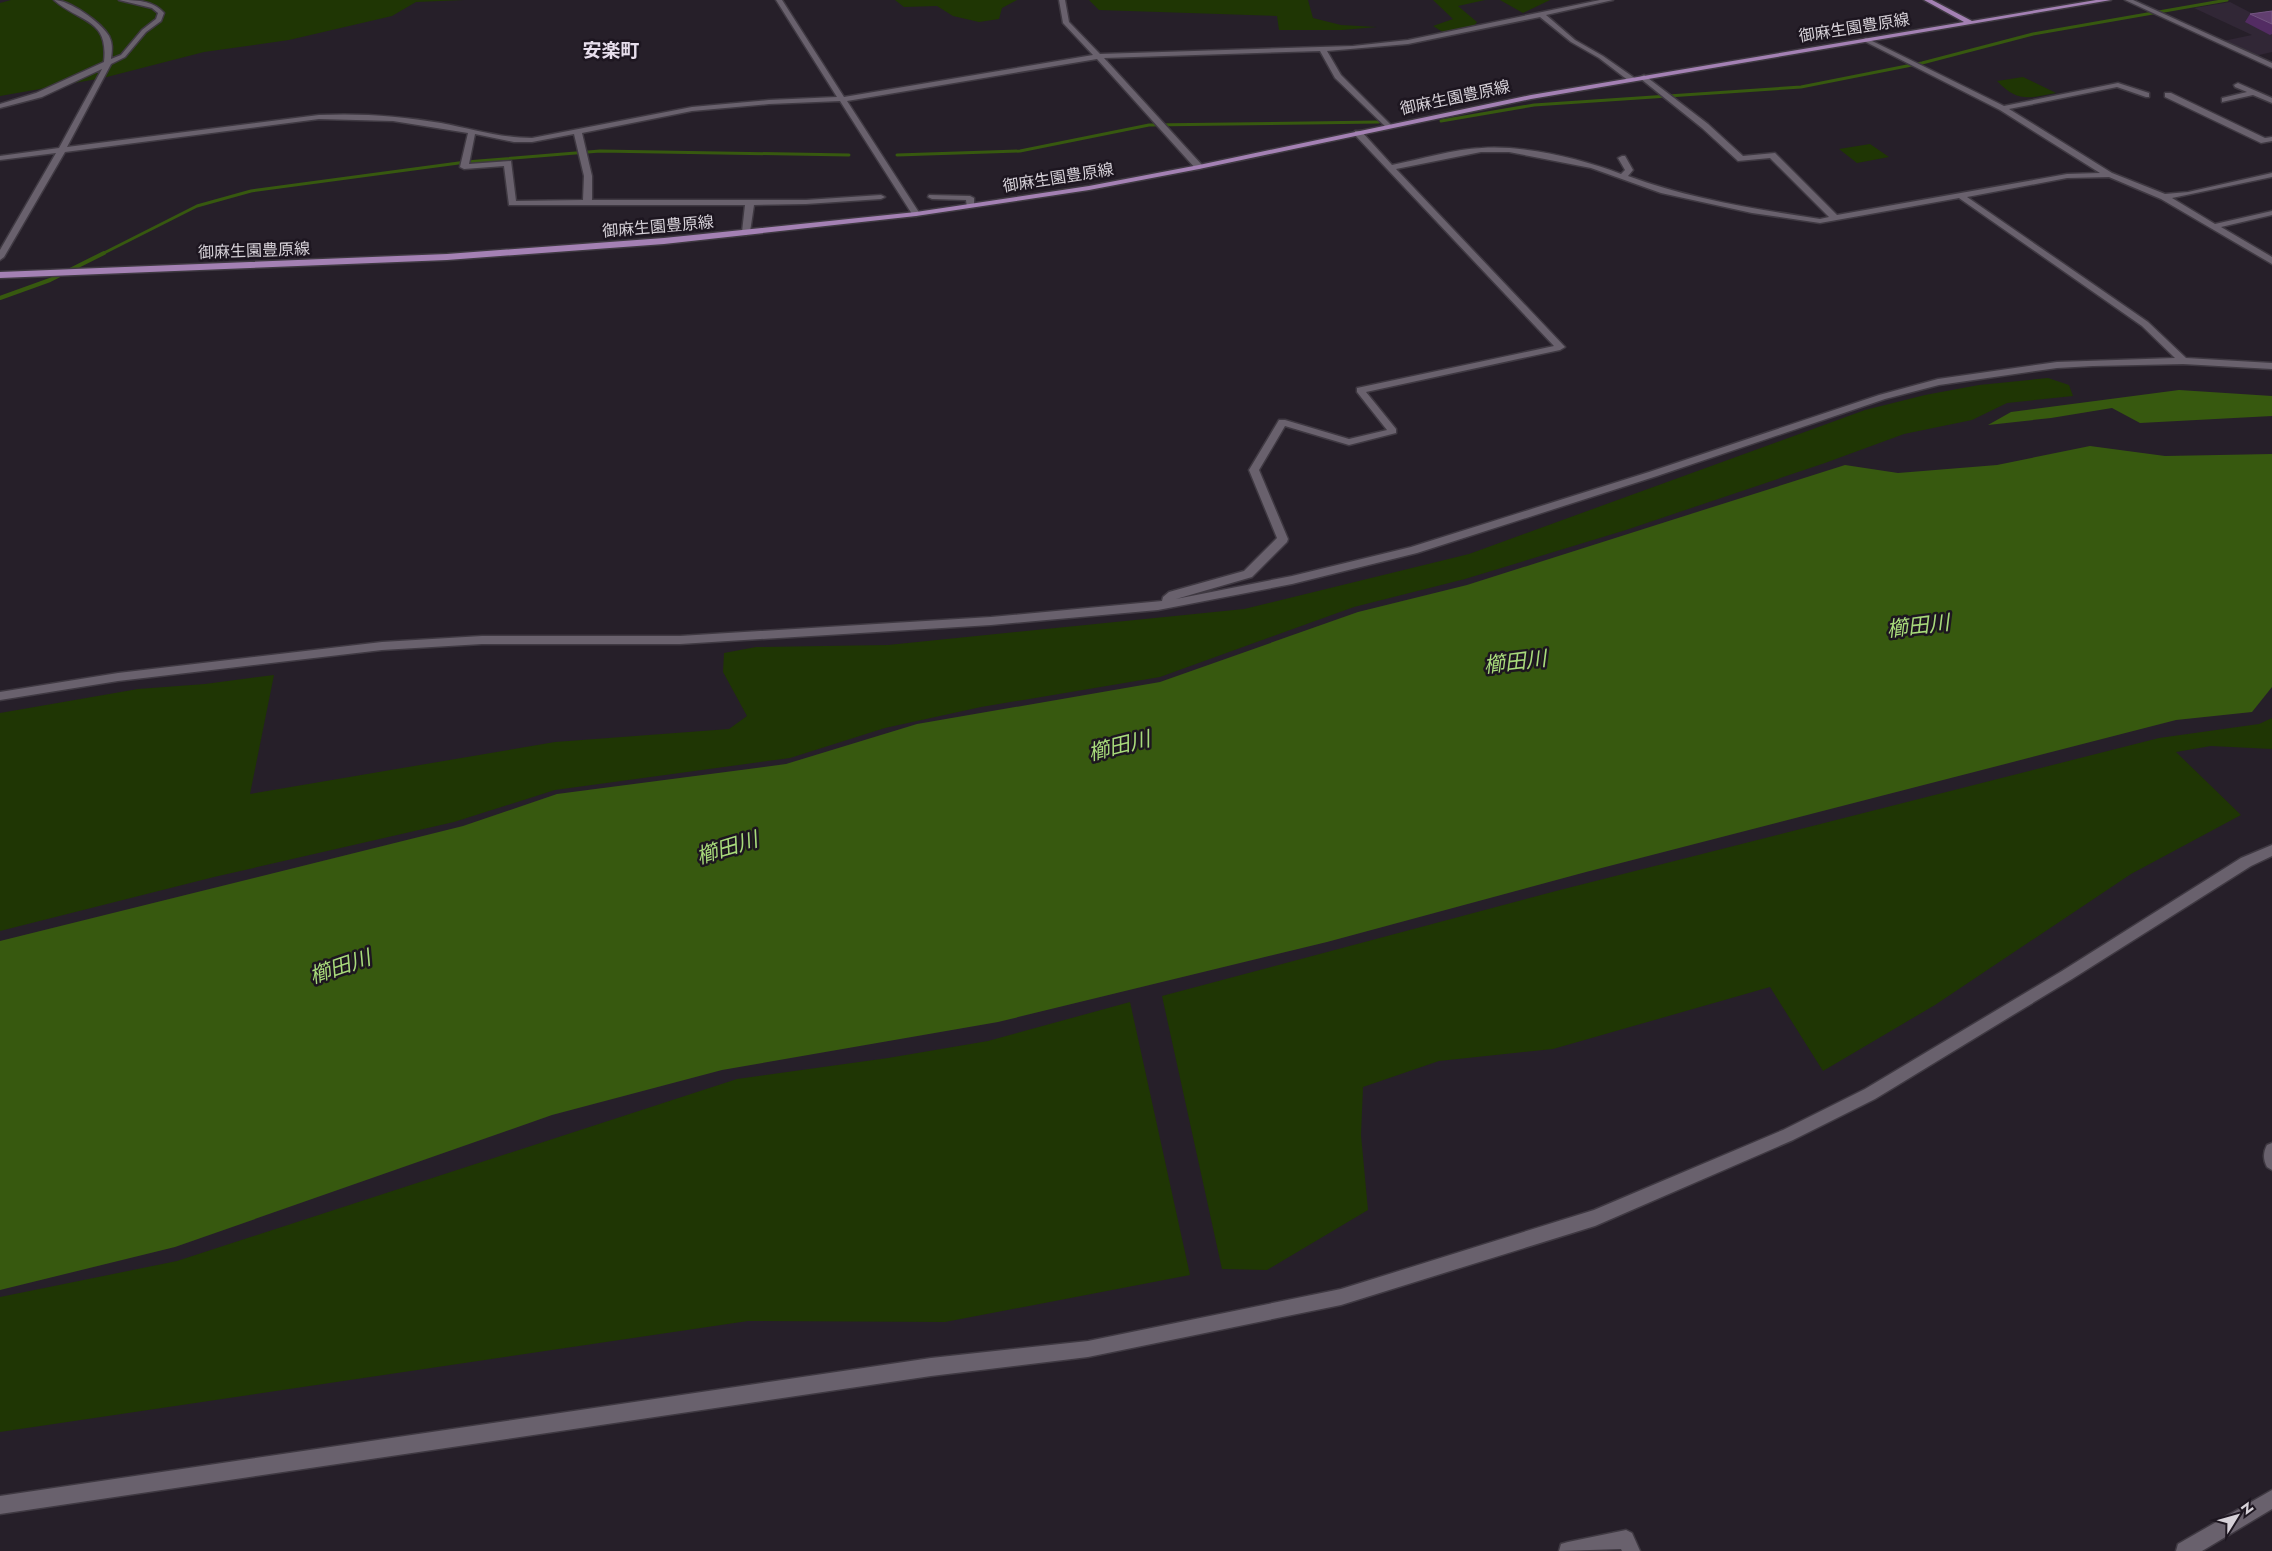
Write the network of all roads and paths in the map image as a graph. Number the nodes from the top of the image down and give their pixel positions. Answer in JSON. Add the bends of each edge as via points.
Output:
{"nodes":[{"id":1,"x":57,"y":0,"type":"edge"},
{"id":2,"x":122,"y":0,"type":"edge"},
{"id":3,"x":779,"y":0,"type":"edge"},
{"id":4,"x":1062,"y":0,"type":"edge"},
{"id":5,"x":1610,"y":0,"type":"edge"},
{"id":6,"x":1927,"y":0,"type":"edge"},
{"id":7,"x":2108,"y":0,"type":"edge"},
{"id":8,"x":2128,"y":0,"type":"edge"},
{"id":9,"x":1542,"y":14,"type":"junction"},
{"id":10,"x":1971,"y":23,"type":"junction"},
{"id":11,"x":1866,"y":40,"type":"junction"},
{"id":12,"x":1322,"y":49,"type":"junction"},
{"id":13,"x":1099,"y":56,"type":"junction"},
{"id":14,"x":107,"y":65,"type":"junction"},
{"id":15,"x":2272,"y":66,"type":"edge"},
{"id":16,"x":1644,"y":77,"type":"junction"},
{"id":17,"x":1632,"y":80,"type":"junction"},
{"id":18,"x":2238,"y":85,"type":"dead end"},
{"id":19,"x":2254,"y":92,"type":"junction"},
{"id":20,"x":2146,"y":95,"type":"dead end"},
{"id":21,"x":2168,"y":95,"type":"dead end"},
{"id":22,"x":843,"y":99,"type":"junction"},
{"id":23,"x":2225,"y":100,"type":"dead end"},
{"id":24,"x":2272,"y":101,"type":"edge"},
{"id":25,"x":0,"y":106,"type":"edge"},
{"id":26,"x":2003,"y":108,"type":"junction"},
{"id":27,"x":1388,"y":126,"type":"junction"},
{"id":28,"x":472,"y":131,"type":"junction"},
{"id":29,"x":578,"y":132,"type":"junction"},
{"id":30,"x":1358,"y":133,"type":"junction"},
{"id":31,"x":2272,"y":139,"type":"edge"},
{"id":32,"x":62,"y":150,"type":"junction"},
{"id":33,"x":0,"y":158,"type":"edge"},
{"id":34,"x":1622,"y":158,"type":"dead end"},
{"id":35,"x":1199,"y":167,"type":"junction"},
{"id":36,"x":1392,"y":167,"type":"junction"},
{"id":37,"x":2272,"y":175,"type":"edge"},
{"id":38,"x":2109,"y":176,"type":"junction"},
{"id":39,"x":1622,"y":177,"type":"junction"},
{"id":40,"x":932,"y":196,"type":"dead end"},
{"id":41,"x":1961,"y":196,"type":"junction"},
{"id":42,"x":882,"y":197,"type":"dead end"},
{"id":43,"x":2164,"y":197,"type":"junction"},
{"id":44,"x":750,"y":201,"type":"junction"},
{"id":45,"x":586,"y":203,"type":"junction"},
{"id":46,"x":970,"y":206,"type":"junction"},
{"id":47,"x":2272,"y":213,"type":"edge"},
{"id":48,"x":916,"y":214,"type":"junction"},
{"id":49,"x":1836,"y":219,"type":"junction"},
{"id":50,"x":2213,"y":227,"type":"junction"},
{"id":51,"x":746,"y":232,"type":"junction"},
{"id":52,"x":0,"y":257,"type":"edge"},
{"id":53,"x":2271,"y":260,"type":"edge"},
{"id":54,"x":0,"y":275,"type":"edge"},
{"id":55,"x":2183,"y":361,"type":"junction"},
{"id":56,"x":2272,"y":366,"type":"edge"},
{"id":57,"x":1158,"y":606,"type":"junction"},
{"id":58,"x":0,"y":696,"type":"edge"},
{"id":59,"x":2272,"y":850,"type":"edge"},
{"id":60,"x":2272,"y":1150,"type":"edge"},
{"id":61,"x":2272,"y":1162,"type":"edge"},
{"id":62,"x":2272,"y":1499,"type":"edge"},
{"id":63,"x":0,"y":1505,"type":"edge"},
{"id":64,"x":1568,"y":1551,"type":"edge"},
{"id":65,"x":1631,"y":1551,"type":"edge"},
{"id":66,"x":2185,"y":1551,"type":"edge"}],
"edges":[{"from":1,"to":14,"type":"street","via":[[95,23],[105,35],[109,46]]},
{"from":2,"to":14,"type":"street","via":[[154,6],[161,13],[159,20],[144,31],[123,56]]},
{"from":3,"to":22,"type":"street"},
{"from":4,"to":13,"type":"street","via":[[1066,23]]},
{"from":5,"to":9,"type":"street"},
{"from":6,"to":10,"type":"main road"},
{"from":7,"to":10,"type":"main road","name":"御麻生園豊原線"},
{"from":8,"to":15,"type":"street"},
{"from":9,"to":12,"type":"street","via":[[1408,42]]},
{"from":9,"to":17,"type":"street","via":[[1573,41]]},
{"from":10,"to":11,"type":"main road","name":"御麻生園豊原線"},
{"from":11,"to":16,"type":"main road","name":"御麻生園豊原線"},
{"from":11,"to":26,"type":"street"},
{"from":12,"to":13,"type":"street"},
{"from":12,"to":27,"type":"street","via":[[1338,76]]},
{"from":13,"to":22,"type":"street"},
{"from":13,"to":35,"type":"street"},
{"from":14,"to":25,"type":"street","via":[[38,95]]},
{"from":14,"to":32,"type":"street"},
{"from":16,"to":17,"type":"main road","name":"御麻生園豊原線"},
{"from":16,"to":49,"type":"street","via":[[1741,159],[1772,156]]},
{"from":17,"to":27,"type":"main road","name":"御麻生園豊原線"},
{"from":18,"to":19,"type":"street"},
{"from":19,"to":23,"type":"street"},
{"from":19,"to":24,"type":"street"},
{"from":20,"to":26,"type":"street","via":[[2118,84]]},
{"from":21,"to":31,"type":"street","via":[[2264,141]]},
{"from":22,"to":29,"type":"street","via":[[710,106]]},
{"from":22,"to":48,"type":"street"},
{"from":26,"to":38,"type":"street"},
{"from":27,"to":30,"type":"main road","name":"御麻生園豊原線"},
{"from":28,"to":29,"type":"street","via":[[524,140]]},
{"from":28,"to":32,"type":"street","via":[[389,117],[334,116]]},
{"from":28,"to":45,"type":"street","via":[[464,167],[508,163],[512,203]]},
{"from":29,"to":45,"type":"street","via":[[589,175]]},
{"from":30,"to":35,"type":"main road","name":"御麻生園豊原線"},
{"from":30,"to":36,"type":"street"},
{"from":32,"to":33,"type":"street"},
{"from":32,"to":52,"type":"street"},
{"from":34,"to":39,"type":"street","via":[[1628,170]]},
{"from":35,"to":46,"type":"main road","name":"御麻生園豊原線"},
{"from":36,"to":39,"type":"street","via":[[1498,149],[1593,166]]},
{"from":36,"to":57,"type":"street","via":[[1560,347],[1360,390],[1393,431],[1349,442],[1282,422],[1254,470],[1283,538],[1248,574],[1173,596]]},
{"from":37,"to":43,"type":"street"},
{"from":38,"to":41,"type":"street","via":[[2067,176]]},
{"from":38,"to":43,"type":"street"},
{"from":39,"to":49,"type":"street","via":[[1661,191],[1752,211],[1813,221]]},
{"from":40,"to":46,"type":"street","via":[[970,198]]},
{"from":41,"to":49,"type":"street"},
{"from":41,"to":55,"type":"street","via":[[2145,324]]},
{"from":42,"to":44,"type":"street","via":[[806,202]]},
{"from":43,"to":50,"type":"street"},
{"from":44,"to":45,"type":"street"},
{"from":44,"to":51,"type":"street"},
{"from":46,"to":48,"type":"main road","name":"御麻生園豊原線"},
{"from":47,"to":50,"type":"street"},
{"from":48,"to":51,"type":"main road","name":"御麻生園豊原線"},
{"from":50,"to":53,"type":"street"},
{"from":51,"to":54,"type":"main road","name":"御麻生園豊原線","via":[[447,257]]},
{"from":55,"to":56,"type":"street"},
{"from":55,"to":57,"type":"street","via":[[2057,365],[1938,382],[1892,394],[1412,550],[1292,580]]},
{"from":57,"to":58,"type":"street","via":[[991,621],[700,638],[482,640],[382,646],[118,677]]},
{"from":59,"to":63,"type":"street","via":[[2246,862],[1870,1094],[1788,1135],[1595,1218],[1341,1298],[1088,1349],[854,1378]]},
{"from":60,"to":61,"type":"street"},
{"from":62,"to":66,"type":"street"},
{"from":64,"to":65,"type":"street","via":[[1626,1539]]}]}
